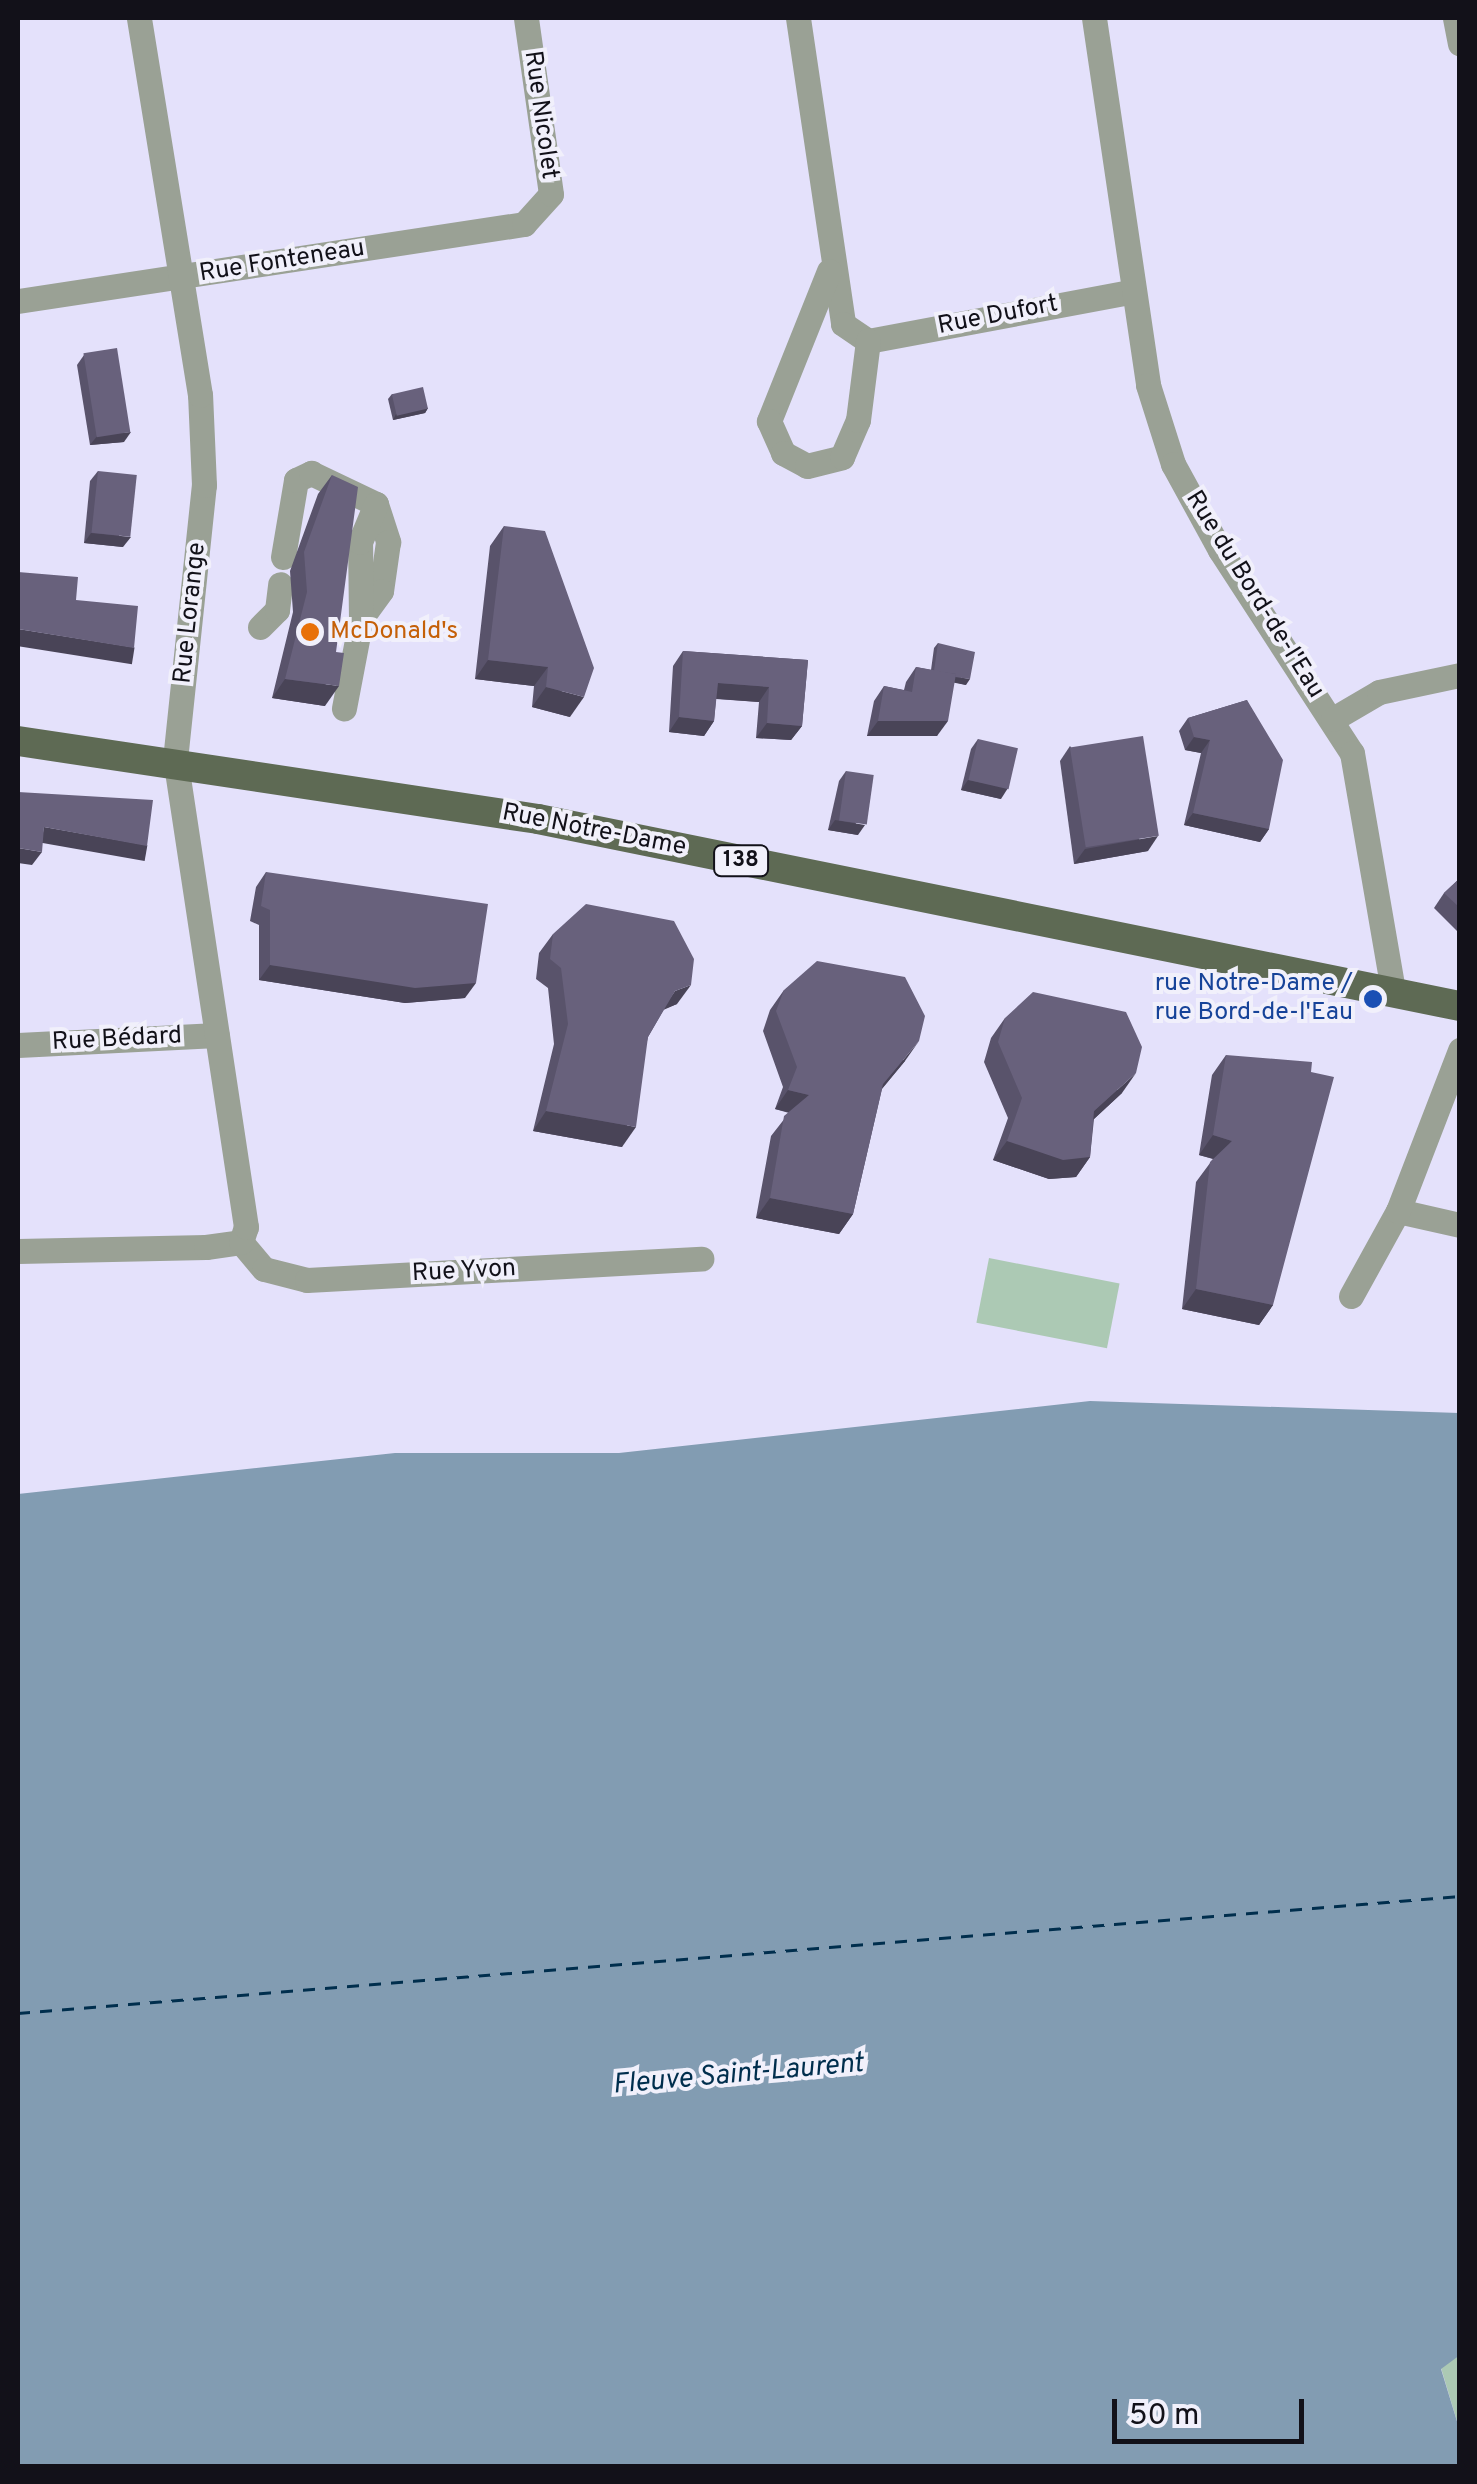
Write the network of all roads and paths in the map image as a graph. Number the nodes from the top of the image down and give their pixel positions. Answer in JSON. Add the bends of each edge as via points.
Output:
{"nodes":[{"id":1,"x":139,"y":18,"type":"edge"},
{"id":2,"x":526,"y":18,"type":"edge"},
{"id":3,"x":798,"y":18,"type":"edge"},
{"id":4,"x":1094,"y":18,"type":"edge"},
{"id":5,"x":1455,"y":18,"type":"edge"},
{"id":6,"x":1460,"y":44,"type":"edge"},
{"id":7,"x":543,"y":210,"type":"joint"},
{"id":8,"x":831,"y":266,"type":"junction"},
{"id":9,"x":183,"y":277,"type":"junction"},
{"id":10,"x":1129,"y":292,"type":"junction"},
{"id":11,"x":18,"y":302,"type":"edge"},
{"id":12,"x":868,"y":341,"type":"junction"},
{"id":13,"x":283,"y":556,"type":"dead end"},
{"id":14,"x":280,"y":584,"type":"dead end"},
{"id":15,"x":260,"y":628,"type":"dead end"},
{"id":16,"x":1460,"y":675,"type":"edge"},
{"id":17,"x":344,"y":708,"type":"edge"},
{"id":18,"x":1333,"y":719,"type":"junction"},
{"id":19,"x":18,"y":741,"type":"edge"},
{"id":20,"x":175,"y":760,"type":"junction"},
{"id":21,"x":1393,"y":991,"type":"junction"},
{"id":22,"x":1460,"y":1006,"type":"edge"},
{"id":23,"x":217,"y":1035,"type":"junction"},
{"id":24,"x":18,"y":1045,"type":"edge"},
{"id":25,"x":1460,"y":1050,"type":"edge"},
{"id":26,"x":1398,"y":1211,"type":"junction"},
{"id":27,"x":1460,"y":1225,"type":"edge"},
{"id":28,"x":241,"y":1242,"type":"junction"},
{"id":29,"x":18,"y":1251,"type":"edge"},
{"id":30,"x":701,"y":1260,"type":"dead end"},
{"id":31,"x":1351,"y":1296,"type":"dead end"}],
"edges":[{"from":1,"to":9,"type":"street","name":"Rue Lorange"},
{"from":2,"to":7,"type":"street","name":"Rue Nicolet","via":[[551,194]]},
{"from":3,"to":8,"type":"street"},
{"from":4,"to":10,"type":"street","name":"Rue du Bord-de-l'Eau"},
{"from":5,"to":6,"type":"street"},
{"from":7,"to":9,"type":"street","name":"Rue Fonteneau","via":[[524,224]]},
{"from":8,"to":12,"type":"street","via":[[836,312]]},
{"from":8,"to":12,"type":"street","via":[[769,421],[783,453],[807,466],[842,457],[858,420]]},
{"from":9,"to":11,"type":"street","name":"Rue Fonteneau"},
{"from":9,"to":20,"type":"street","name":"Rue Lorange","via":[[204,485]]},
{"from":10,"to":12,"type":"street","name":"Rue Dufort"},
{"from":10,"to":18,"type":"street","name":"Rue du Bord-de-l'Eau","via":[[1173,464]]},
{"from":13,"to":17,"type":"street","via":[[296,480],[310,473],[376,504],[388,542],[381,591],[361,619]]},
{"from":14,"to":15,"type":"street","via":[[277,610]]},
{"from":16,"to":18,"type":"street","via":[[1379,692]]},
{"from":18,"to":21,"type":"street","name":"Rue du Bord-de-l'Eau","via":[[1352,753]]},
{"from":19,"to":20,"type":"main road","name":"Rue Notre-Dame","number":"138"},
{"from":20,"to":21,"type":"main road","name":"Rue Notre-Dame","number":"138","via":[[538,819]]},
{"from":20,"to":23,"type":"street","name":"Rue Lorange"},
{"from":21,"to":22,"type":"main road","name":"Rue Notre-Dame","number":"138"},
{"from":23,"to":24,"type":"street","name":"Rue Bédard"},
{"from":23,"to":28,"type":"street","name":"Rue Lorange","via":[[246,1208]]},
{"from":25,"to":26,"type":"street"},
{"from":26,"to":27,"type":"street"},
{"from":26,"to":31,"type":"street"},
{"from":28,"to":29,"type":"street"},
{"from":28,"to":30,"type":"street","name":"Rue Yvon","via":[[264,1269],[306,1280]]}]}
